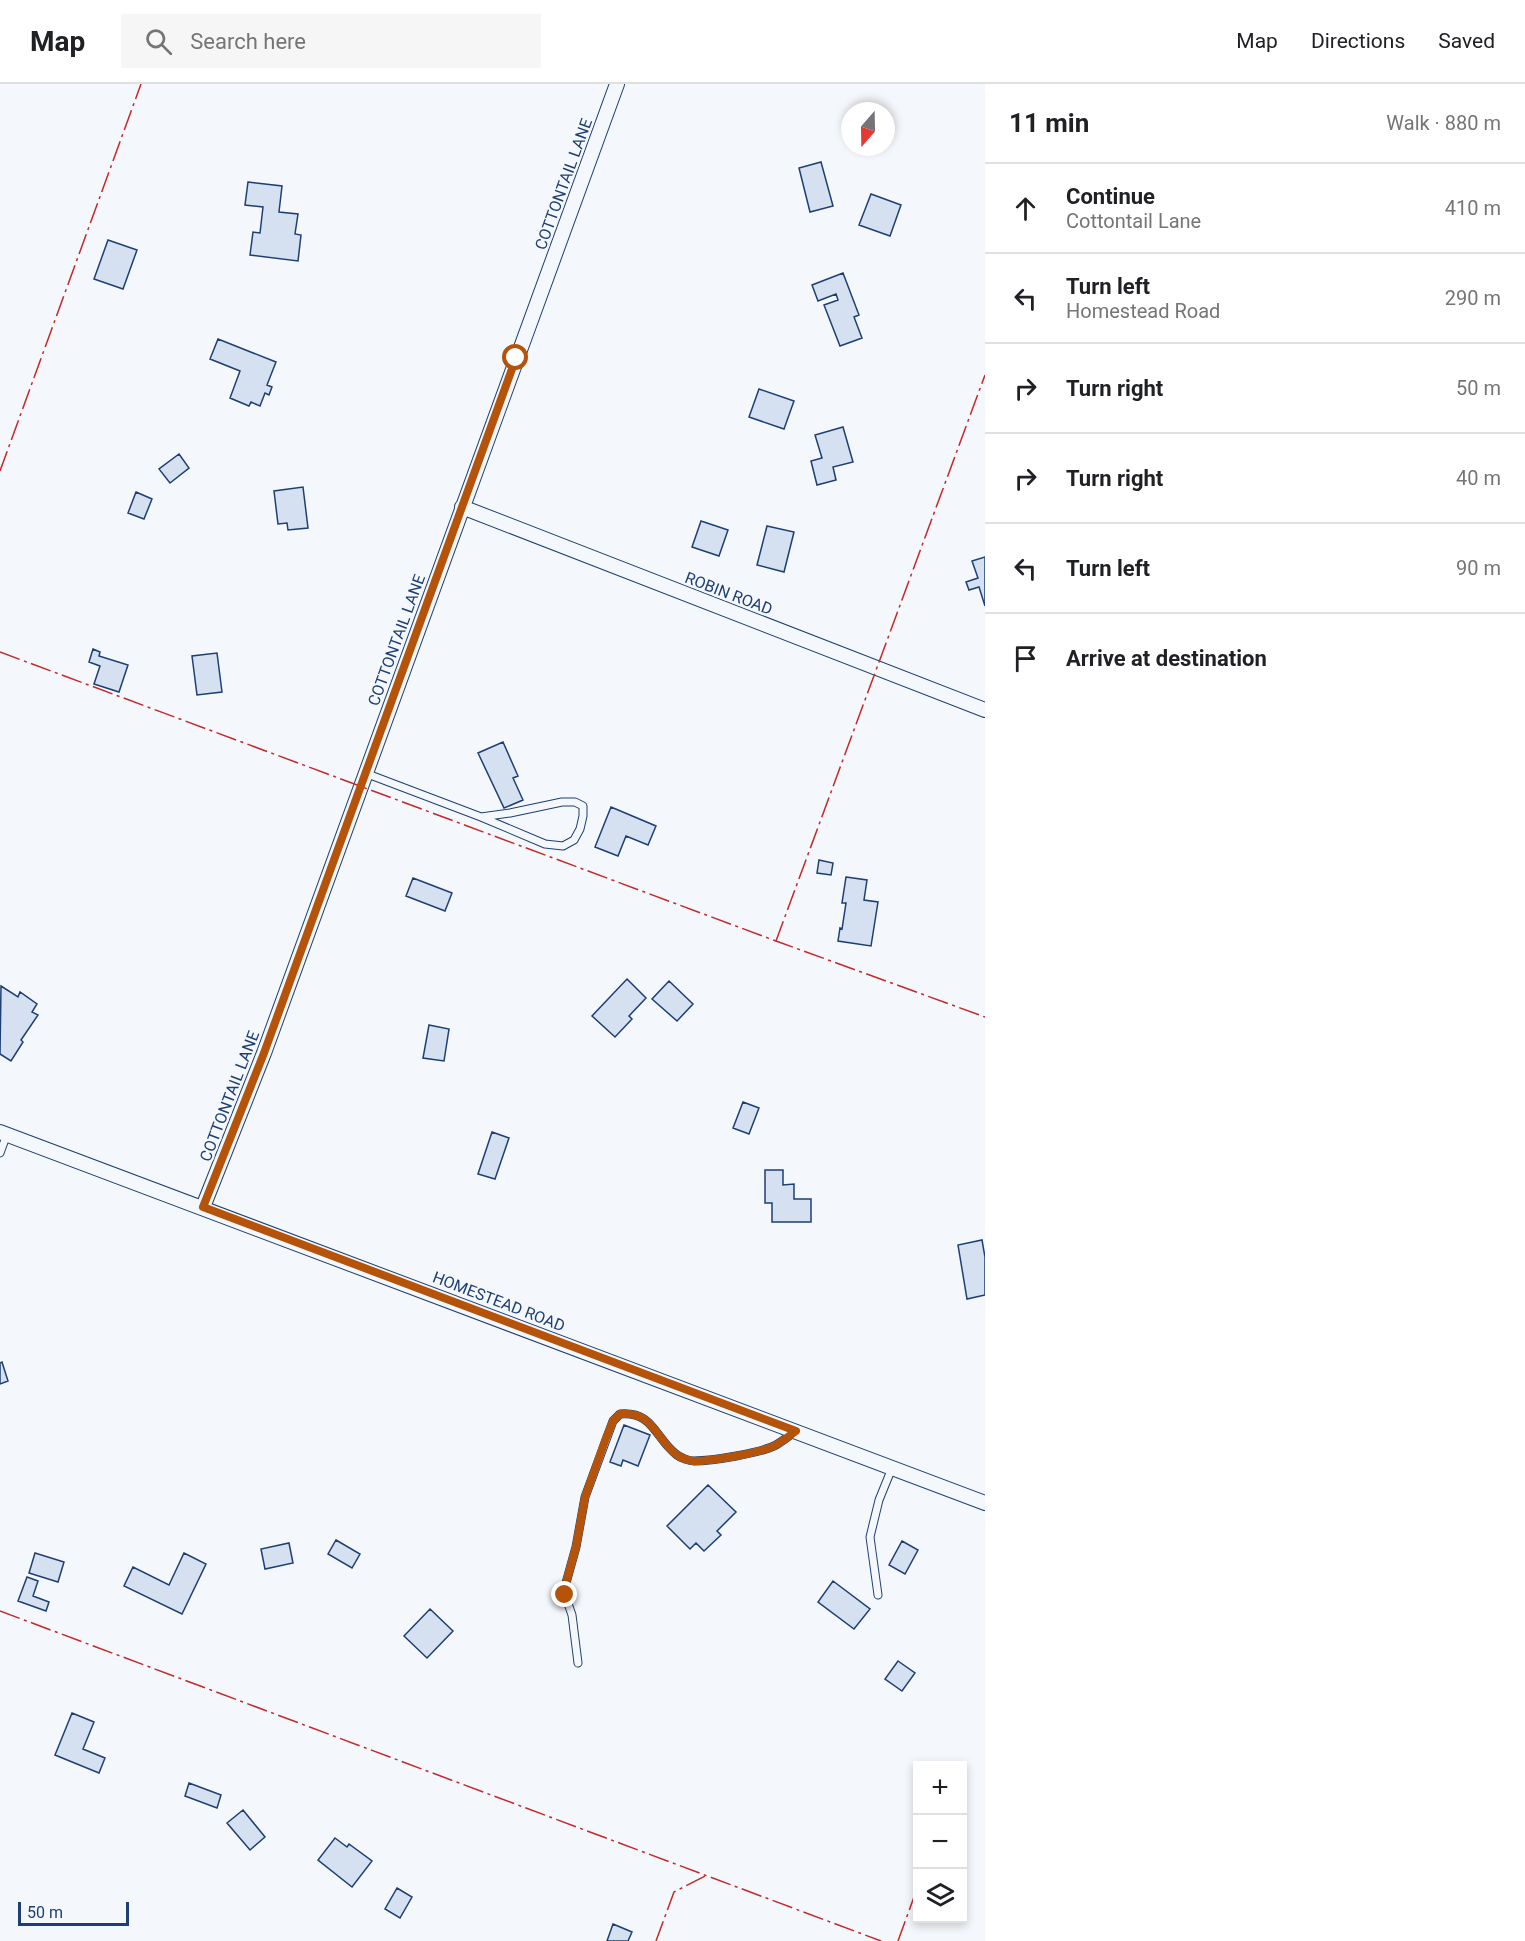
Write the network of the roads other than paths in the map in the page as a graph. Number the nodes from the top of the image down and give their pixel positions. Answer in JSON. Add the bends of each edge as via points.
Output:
{"nodes":[{"id":1,"x":617,"y":84,"type":"edge"},
{"id":2,"x":462,"y":507,"type":"junction"},
{"id":3,"x":985,"y":710,"type":"edge"},
{"id":4,"x":365,"y":773,"type":"junction"},
{"id":5,"x":481,"y":817,"type":"junction"},
{"id":6,"x":4,"y":1133,"type":"edge"},
{"id":7,"x":0,"y":1153,"type":"edge"},
{"id":8,"x":203,"y":1207,"type":"junction"},
{"id":9,"x":796,"y":1431,"type":"junction"},
{"id":10,"x":892,"y":1468,"type":"junction"},
{"id":11,"x":985,"y":1503,"type":"edge"},
{"id":12,"x":878,"y":1594,"type":"dead end"},
{"id":13,"x":578,"y":1663,"type":"dead end"}],
"edges":[{"from":1,"to":2,"type":"street","name":"COTTONTAIL LANE"},
{"from":2,"to":3,"type":"street","name":"ROBIN ROAD"},
{"from":2,"to":4,"type":"street","name":"COTTONTAIL LANE"},
{"from":4,"to":5,"type":"lane"},
{"from":4,"to":8,"type":"street","name":"COTTONTAIL LANE","via":[[264,1053]]},
{"from":5,"to":5,"type":"lane","via":[[545,844],[563,846],[574,840],[580,829],[583,806],[562,802]]},
{"from":6,"to":7,"type":"lane"},
{"from":6,"to":8,"type":"street","name":"HOMESTEAD ROAD"},
{"from":8,"to":9,"type":"street","name":"HOMESTEAD ROAD"},
{"from":9,"to":10,"type":"street","name":"HOMESTEAD ROAD"},
{"from":9,"to":13,"type":"lane","via":[[775,1446],[692,1461],[678,1456],[644,1418],[626,1413],[613,1421],[585,1497],[566,1583]]},
{"from":10,"to":11,"type":"street","name":"HOMESTEAD ROAD"},
{"from":10,"to":12,"type":"lane","via":[[870,1537]]}]}
